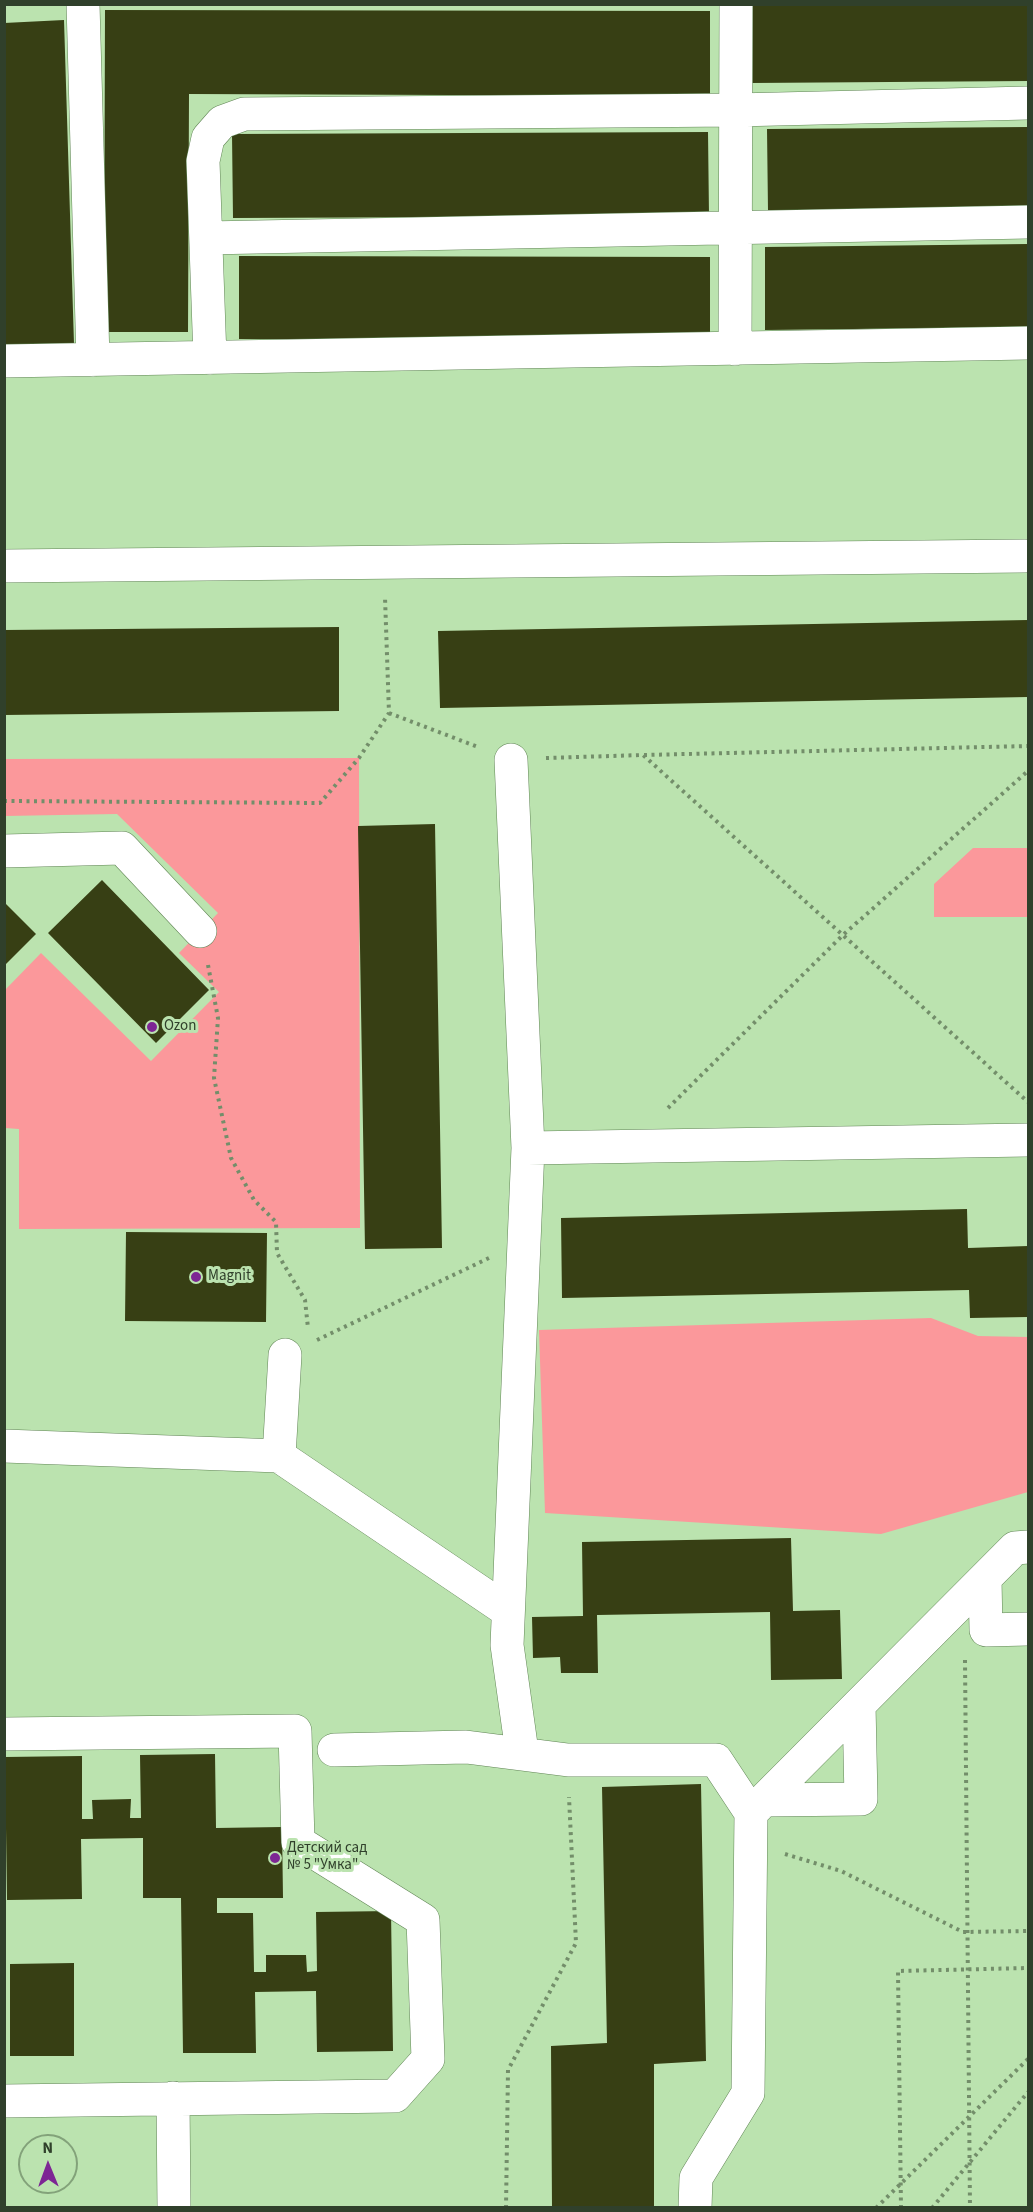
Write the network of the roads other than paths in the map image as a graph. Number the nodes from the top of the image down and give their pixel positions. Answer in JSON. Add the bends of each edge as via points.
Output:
{"nodes":[{"id":1,"x":83,"y":4,"type":"edge"},
{"id":2,"x":736,"y":4,"type":"edge"},
{"id":3,"x":1029,"y":103,"type":"edge"},
{"id":4,"x":736,"y":110,"type":"junction"},
{"id":5,"x":1029,"y":222,"type":"edge"},
{"id":6,"x":735,"y":228,"type":"junction"},
{"id":7,"x":206,"y":238,"type":"junction"},
{"id":8,"x":1029,"y":343,"type":"edge"},
{"id":9,"x":735,"y":348,"type":"junction"},
{"id":10,"x":210,"y":358,"type":"junction"},
{"id":11,"x":93,"y":360,"type":"junction"},
{"id":12,"x":4,"y":361,"type":"edge"},
{"id":13,"x":1025,"y":556,"type":"dead end"},
{"id":14,"x":4,"y":566,"type":"edge"},
{"id":15,"x":511,"y":759,"type":"road end"},
{"id":16,"x":4,"y":851,"type":"edge"},
{"id":17,"x":200,"y":931,"type":"road end"},
{"id":18,"x":1029,"y":1140,"type":"edge"},
{"id":19,"x":528,"y":1148,"type":"junction"},
{"id":20,"x":297,"y":1349,"type":"road end"},
{"id":21,"x":4,"y":1446,"type":"edge"},
{"id":22,"x":279,"y":1456,"type":"junction"},
{"id":23,"x":1029,"y":1547,"type":"edge"},
{"id":24,"x":985,"y":1579,"type":"junction"},
{"id":25,"x":508,"y":1611,"type":"junction"},
{"id":26,"x":1029,"y":1629,"type":"edge"},
{"id":27,"x":859,"y":1705,"type":"junction"},
{"id":28,"x":4,"y":1734,"type":"edge"},
{"id":29,"x":334,"y":1750,"type":"dead end"},
{"id":30,"x":522,"y":1752,"type":"junction"},
{"id":31,"x":755,"y":1819,"type":"junction"},
{"id":32,"x":173,"y":2098,"type":"junction"},
{"id":33,"x":4,"y":2101,"type":"edge"},
{"id":34,"x":174,"y":2208,"type":"edge"},
{"id":35,"x":695,"y":2208,"type":"edge"}],
"edges":[{"from":1,"to":11,"type":"street"},
{"from":2,"to":4,"type":"street"},
{"from":3,"to":4,"type":"street"},
{"from":4,"to":6,"type":"street"},
{"from":4,"to":7,"type":"street","via":[[244,114],[222,123],[208,138],[203,161]]},
{"from":5,"to":6,"type":"street"},
{"from":6,"to":7,"type":"street"},
{"from":6,"to":9,"type":"street"},
{"from":7,"to":10,"type":"street"},
{"from":8,"to":9,"type":"street"},
{"from":9,"to":10,"type":"street"},
{"from":10,"to":11,"type":"street"},
{"from":11,"to":12,"type":"street"},
{"from":13,"to":14,"type":"street"},
{"from":15,"to":19,"type":"street"},
{"from":16,"to":17,"type":"street","via":[[122,848]]},
{"from":18,"to":19,"type":"street"},
{"from":19,"to":25,"type":"street"},
{"from":20,"to":22,"type":"street"},
{"from":21,"to":22,"type":"street"},
{"from":22,"to":25,"type":"street"},
{"from":23,"to":24,"type":"street","via":[[1015,1548]]},
{"from":24,"to":26,"type":"street","via":[[986,1630]]},
{"from":24,"to":27,"type":"street"},
{"from":25,"to":30,"type":"street","via":[[507,1645]]},
{"from":27,"to":31,"type":"street"},
{"from":27,"to":31,"type":"street","via":[[861,1799]]},
{"from":28,"to":32,"type":"street","via":[[295,1731],[298,1842],[423,1920],[428,2059],[395,2096]]},
{"from":29,"to":30,"type":"street","via":[[466,1747]]},
{"from":30,"to":31,"type":"street","via":[[568,1760],[716,1760]]},
{"from":31,"to":35,"type":"street","via":[[748,2093],[696,2178]]},
{"from":32,"to":33,"type":"street"},
{"from":32,"to":34,"type":"street"}]}
